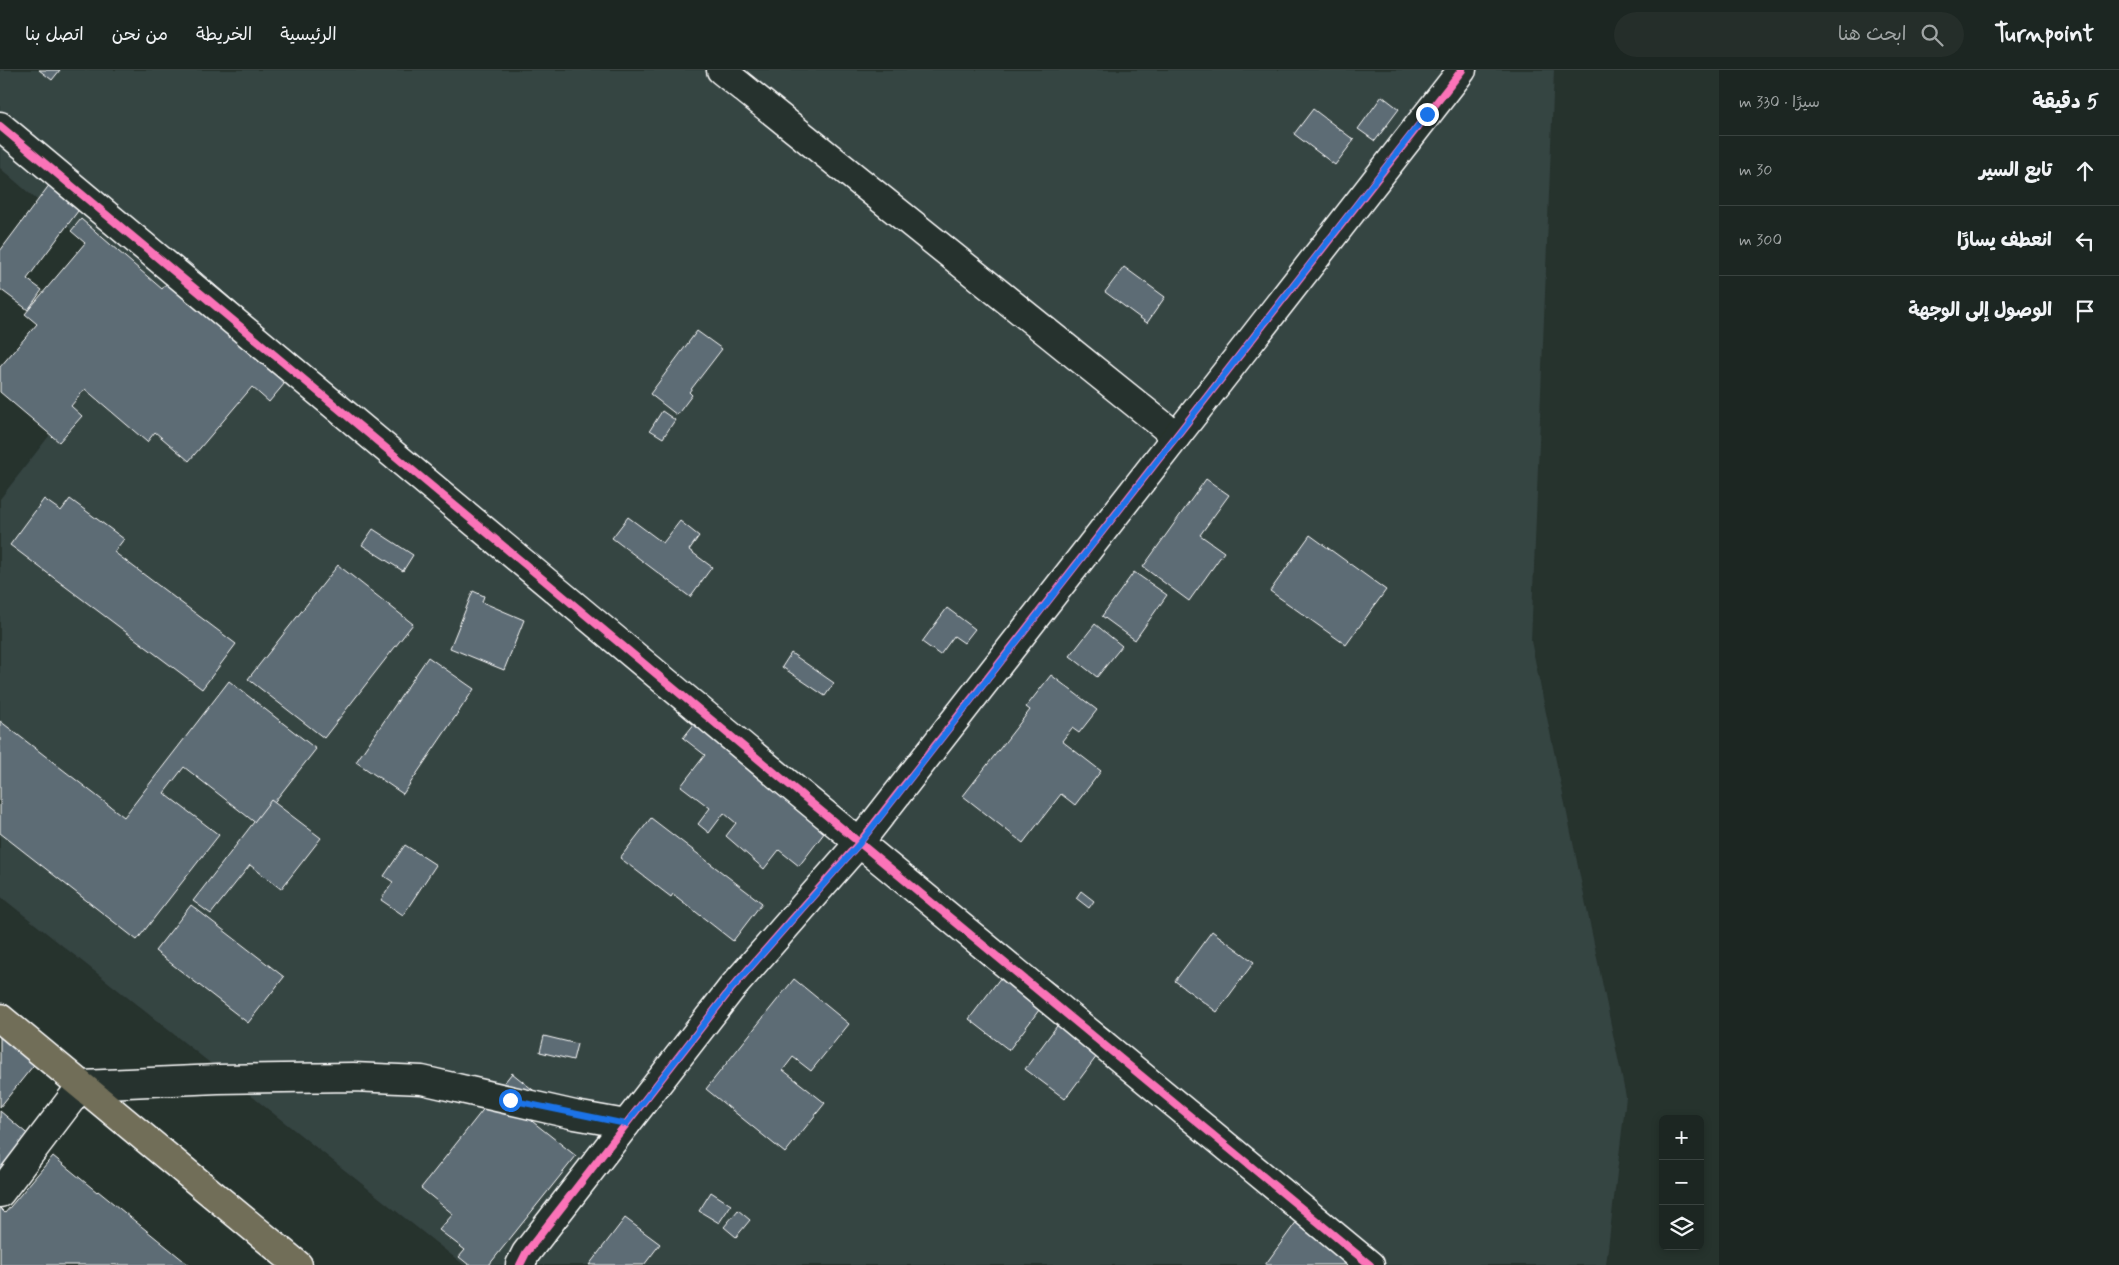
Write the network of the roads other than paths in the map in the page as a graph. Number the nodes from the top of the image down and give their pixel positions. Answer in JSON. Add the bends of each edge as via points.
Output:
{"nodes":[{"id":1,"x":721,"y":70,"type":"edge"},
{"id":2,"x":1462,"y":70,"type":"edge"},
{"id":3,"x":0,"y":126,"type":"edge"},
{"id":4,"x":1176,"y":436,"type":"junction"},
{"id":5,"x":860,"y":843,"type":"junction"},
{"id":6,"x":0,"y":1018,"type":"edge"},
{"id":7,"x":82,"y":1085,"type":"junction"},
{"id":8,"x":626,"y":1124,"type":"junction"},
{"id":9,"x":0,"y":1193,"type":"edge"},
{"id":10,"x":298,"y":1265,"type":"edge"},
{"id":11,"x":520,"y":1265,"type":"edge"},
{"id":12,"x":1370,"y":1265,"type":"edge"}],
"edges":[{"from":1,"to":4,"type":"street"},
{"from":2,"to":4,"type":"street"},
{"from":3,"to":5,"type":"street"},
{"from":4,"to":5,"type":"street"},
{"from":5,"to":8,"type":"street","via":[[731,989]]},
{"from":5,"to":12,"type":"street"},
{"from":6,"to":7,"type":"main road"},
{"from":7,"to":8,"type":"street","via":[[353,1077],[422,1080]]},
{"from":7,"to":9,"type":"street"},
{"from":7,"to":10,"type":"main road"},
{"from":8,"to":11,"type":"street"}]}
